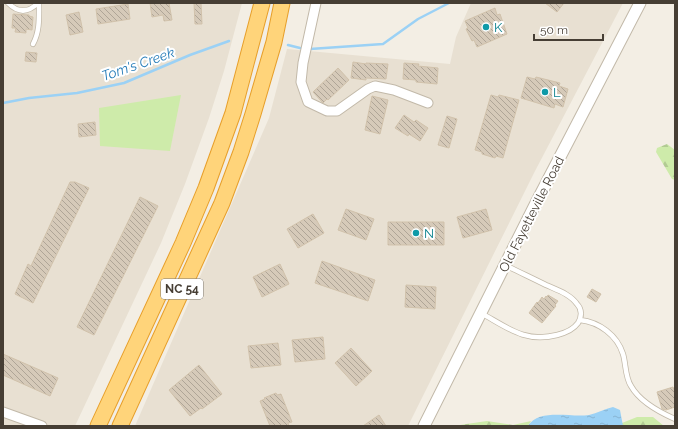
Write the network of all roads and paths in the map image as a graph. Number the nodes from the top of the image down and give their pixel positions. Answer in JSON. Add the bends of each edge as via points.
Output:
{"nodes":[{"id":1,"x":8,"y":3,"type":"edge"},
{"id":2,"x":38,"y":3,"type":"edge"},
{"id":3,"x":262,"y":3,"type":"edge"},
{"id":4,"x":282,"y":3,"type":"edge"},
{"id":5,"x":316,"y":3,"type":"edge"},
{"id":6,"x":640,"y":3,"type":"edge"},
{"id":7,"x":33,"y":44,"type":"dead end"},
{"id":8,"x":428,"y":104,"type":"dead end"},
{"id":9,"x":505,"y":265,"type":"junction"},
{"id":10,"x":481,"y":313,"type":"junction"},
{"id":11,"x":580,"y":320,"type":"junction"},
{"id":12,"x":3,"y":412,"type":"edge"},
{"id":13,"x":675,"y":419,"type":"edge"},
{"id":14,"x":42,"y":426,"type":"edge"},
{"id":15,"x":98,"y":426,"type":"edge"},
{"id":16,"x":120,"y":426,"type":"edge"},
{"id":17,"x":424,"y":426,"type":"edge"}],
"edges":[{"from":1,"to":2,"type":"lane","via":[[26,11]]},
{"from":2,"to":7,"type":"lane","via":[[37,37]]},
{"from":3,"to":15,"type":"highway","number":"NC 54","via":[[233,113],[206,188]]},
{"from":4,"to":16,"type":"highway","number":"NC 54","via":[[274,42],[253,114],[222,203]]},
{"from":5,"to":8,"type":"street","via":[[301,82],[308,102],[327,111],[337,111],[375,86],[394,90]]},
{"from":6,"to":9,"type":"street","name":"Old Fayetteville Road"},
{"from":9,"to":10,"type":"street","name":"Old Fayetteville Road"},
{"from":9,"to":11,"type":"lane","via":[[565,294],[577,303]]},
{"from":10,"to":11,"type":"lane","via":[[515,332],[531,338],[544,339],[572,330]]},
{"from":10,"to":17,"type":"street","name":"Old Fayetteville Road"},
{"from":11,"to":13,"type":"lane","via":[[597,324],[612,336],[623,355],[631,386],[648,404]]},
{"from":12,"to":14,"type":"street"}]}
